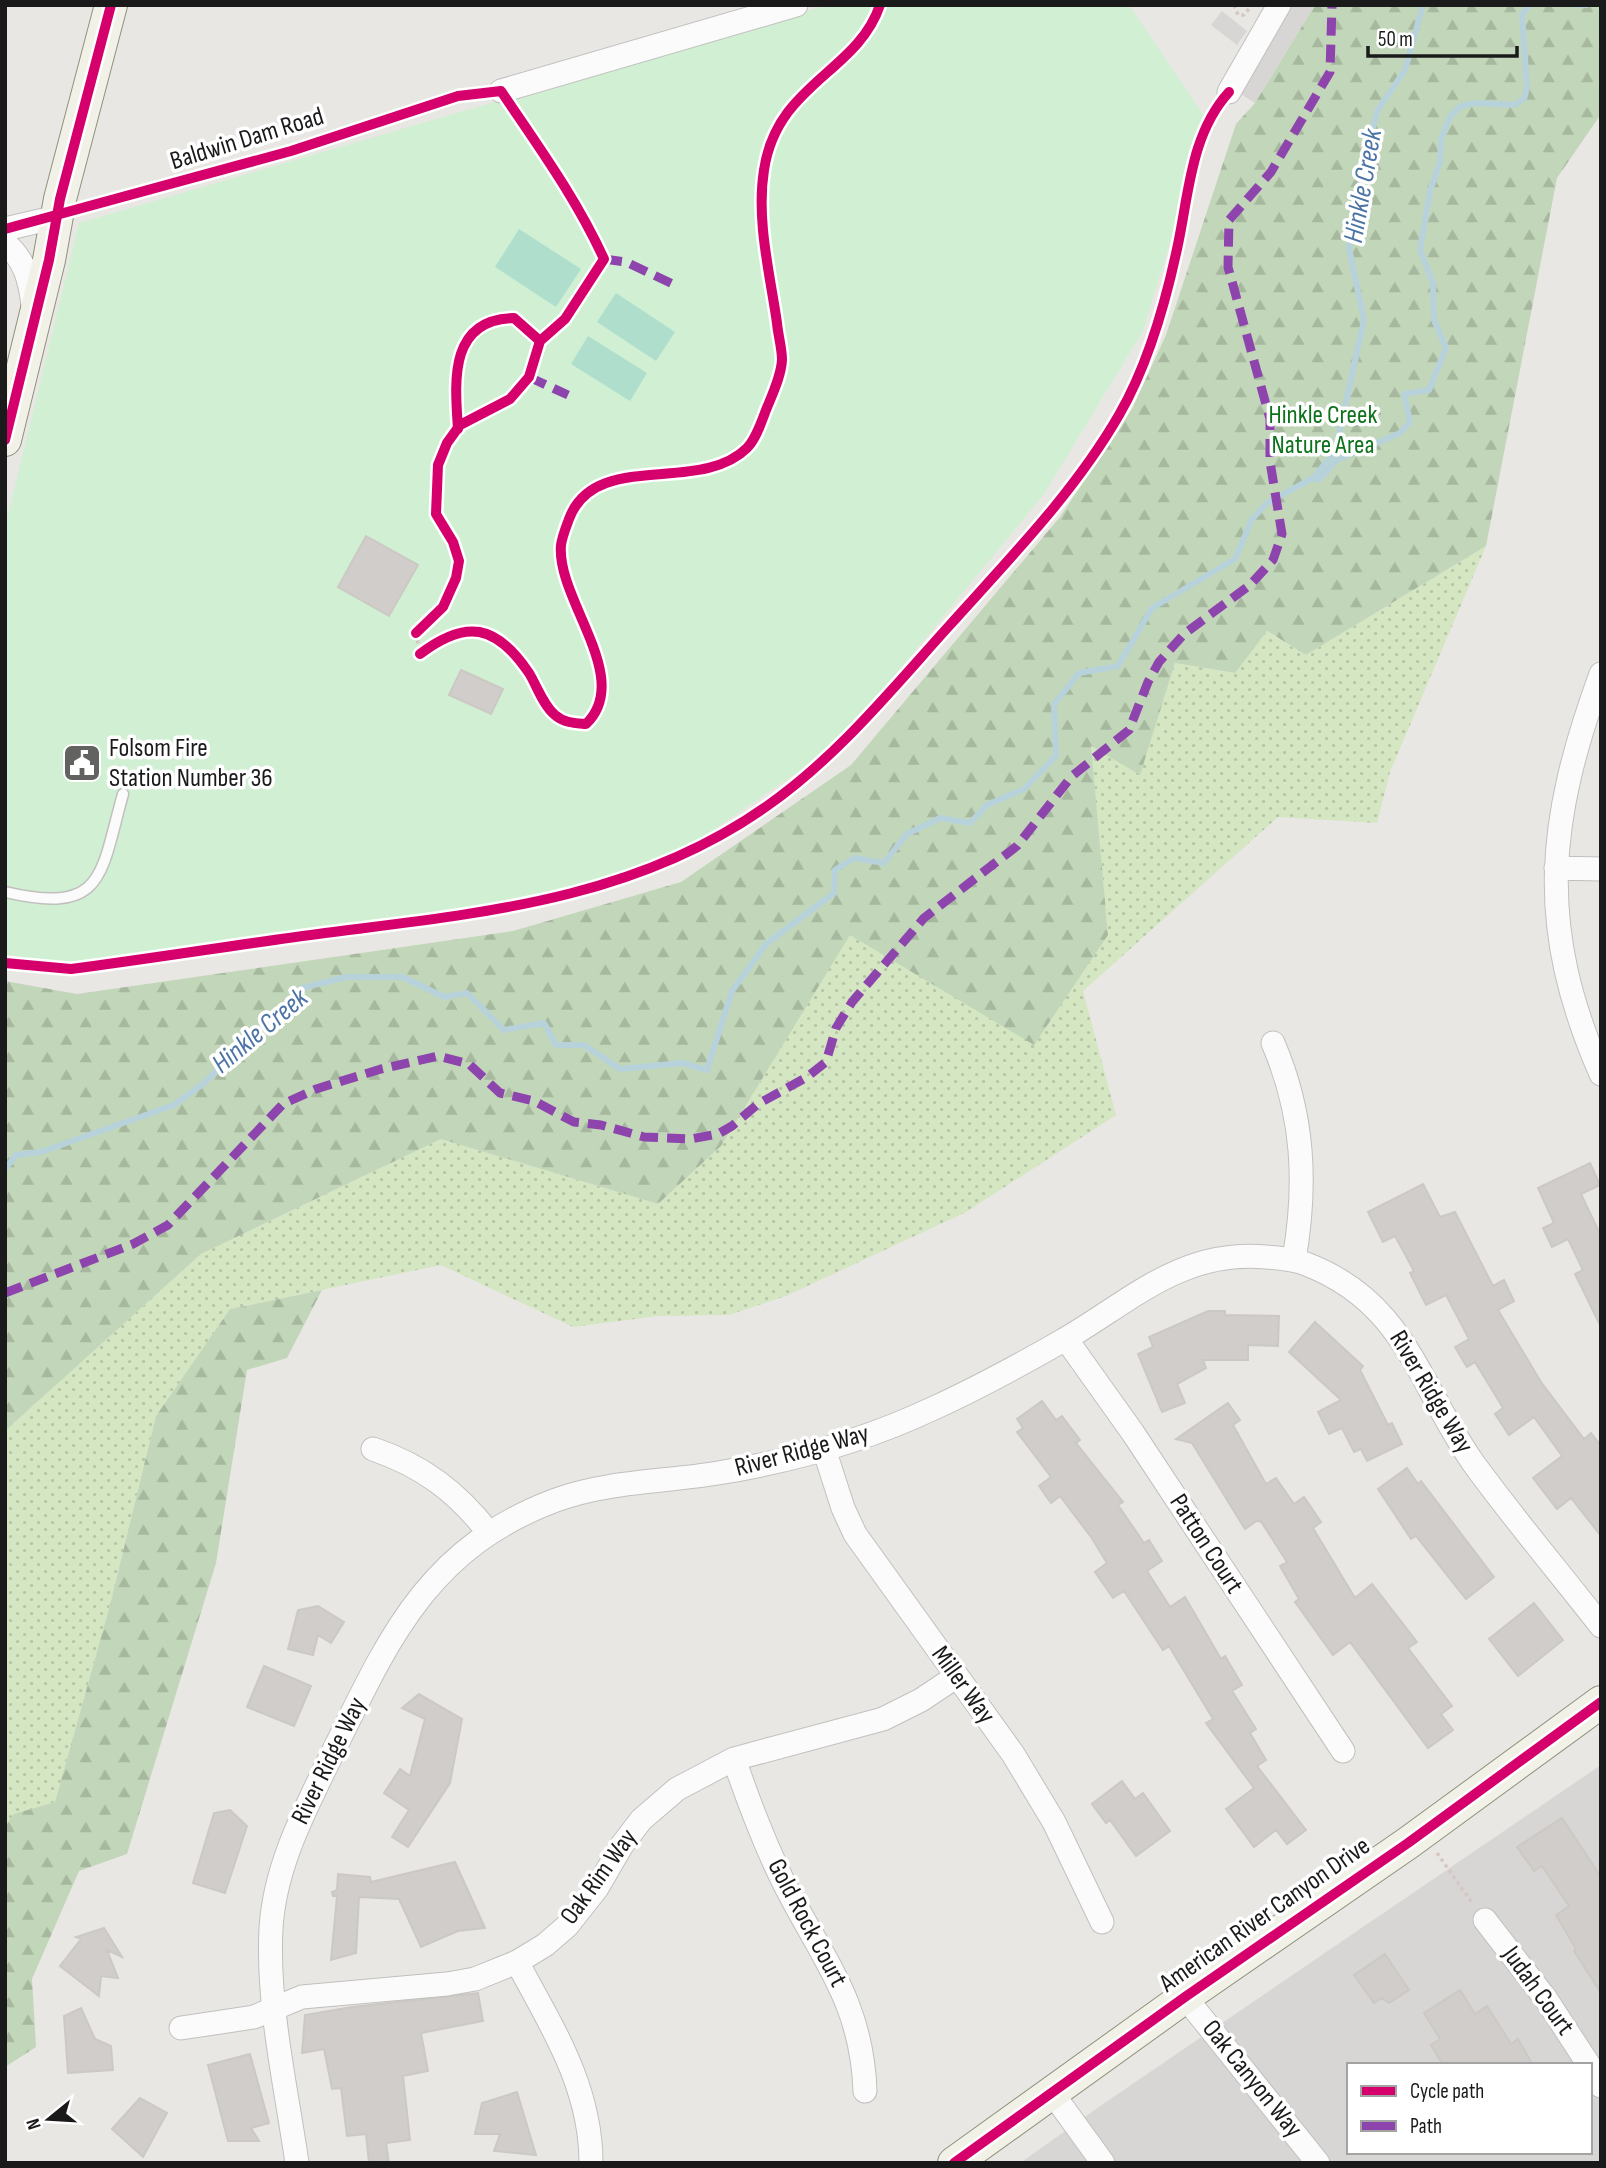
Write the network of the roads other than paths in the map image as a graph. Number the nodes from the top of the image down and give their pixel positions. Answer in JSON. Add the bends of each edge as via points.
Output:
{"nodes":[{"id":1,"x":111,"y":5,"type":"edge"},
{"id":2,"x":796,"y":5,"type":"edge"},
{"id":3,"x":1279,"y":5,"type":"edge"},
{"id":4,"x":501,"y":91,"type":"dead end"},
{"id":5,"x":1229,"y":92,"type":"dead end"},
{"id":6,"x":57,"y":216,"type":"junction"},
{"id":7,"x":5,"y":229,"type":"edge"},
{"id":8,"x":5,"y":243,"type":"edge"},
{"id":9,"x":35,"y":317,"type":"junction"},
{"id":10,"x":5,"y":440,"type":"edge"},
{"id":11,"x":1601,"y":674,"type":"edge"},
{"id":12,"x":123,"y":794,"type":"dead end"},
{"id":13,"x":1556,"y":868,"type":"junction"},
{"id":14,"x":1601,"y":869,"type":"edge"},
{"id":15,"x":5,"y":892,"type":"edge"},
{"id":16,"x":1273,"y":1043,"type":"dead end"},
{"id":17,"x":1601,"y":1074,"type":"edge"},
{"id":18,"x":1294,"y":1260,"type":"junction"},
{"id":19,"x":1066,"y":1339,"type":"junction"},
{"id":20,"x":373,"y":1449,"type":"dead end"},
{"id":21,"x":824,"y":1449,"type":"junction"},
{"id":22,"x":489,"y":1534,"type":"junction"},
{"id":23,"x":1601,"y":1626,"type":"edge"},
{"id":24,"x":957,"y":1676,"type":"junction"},
{"id":25,"x":1601,"y":1702,"type":"edge"},
{"id":26,"x":1343,"y":1751,"type":"dead end"},
{"id":27,"x":734,"y":1759,"type":"junction"},
{"id":28,"x":1485,"y":1920,"type":"road end"},
{"id":29,"x":1102,"y":1922,"type":"dead end"},
{"id":30,"x":517,"y":1962,"type":"junction"},
{"id":31,"x":1185,"y":1997,"type":"junction"},
{"id":32,"x":275,"y":2008,"type":"junction"},
{"id":33,"x":181,"y":2028,"type":"dead end"},
{"id":34,"x":1588,"y":2063,"type":"edge"},
{"id":35,"x":1592,"y":2070,"type":"edge"},
{"id":36,"x":1601,"y":2086,"type":"edge"},
{"id":37,"x":864,"y":2091,"type":"dead end"},
{"id":38,"x":1053,"y":2094,"type":"junction"},
{"id":39,"x":297,"y":2163,"type":"edge"},
{"id":40,"x":591,"y":2163,"type":"edge"},
{"id":41,"x":954,"y":2163,"type":"edge"},
{"id":42,"x":1102,"y":2163,"type":"edge"},
{"id":43,"x":1318,"y":2163,"type":"edge"}],
"edges":[{"from":1,"to":6,"type":"main road"},
{"from":2,"to":4,"type":"street"},
{"from":3,"to":5,"type":"street"},
{"from":6,"to":7,"type":"street"},
{"from":6,"to":9,"type":"main road"},
{"from":8,"to":9,"type":"street","via":[[30,279]]},
{"from":9,"to":10,"type":"main road"},
{"from":11,"to":13,"type":"street","via":[[1566,783]]},
{"from":12,"to":15,"type":"lane","via":[[101,872],[86,891],[50,901]]},
{"from":13,"to":14,"type":"street"},
{"from":13,"to":17,"type":"street","via":[[1562,949],[1572,996]]},
{"from":16,"to":18,"type":"street","via":[[1297,1111],[1302,1144],[1302,1211]]},
{"from":18,"to":19,"type":"street","name":"River Ridge Way","via":[[1249,1256],[1192,1264],[1158,1280]]},
{"from":18,"to":23,"type":"street","name":"River Ridge Way","via":[[1338,1279],[1384,1316],[1474,1463]]},
{"from":19,"to":21,"type":"street","name":"River Ridge Way","via":[[932,1409]]},
{"from":19,"to":26,"type":"street","name":"Patton Court"},
{"from":20,"to":22,"type":"street","via":[[425,1471],[448,1488]]},
{"from":21,"to":22,"type":"street","name":"River Ridge Way","via":[[716,1474],[592,1490],[529,1512]]},
{"from":21,"to":24,"type":"street","name":"Miller Way","via":[[855,1534]]},
{"from":22,"to":32,"type":"street","name":"River Ridge Way","via":[[439,1575],[397,1627],[296,1828],[271,1924]]},
{"from":24,"to":27,"type":"street","name":"Oak Rim Way","via":[[883,1719]]},
{"from":24,"to":29,"type":"street","name":"Miller Way","via":[[1054,1822]]},
{"from":25,"to":31,"type":"main road","name":"American River Canyon Drive"},
{"from":27,"to":30,"type":"street","name":"Oak Rim Way","via":[[686,1783],[652,1809],[576,1915],[545,1945]]},
{"from":27,"to":37,"type":"street","name":"Gold Rock Court","via":[[782,1880],[854,2017],[862,2048]]},
{"from":28,"to":34,"type":"street","name":"Judah Court","via":[[1546,1998]]},
{"from":30,"to":32,"type":"street","name":"Oak Rim Way","via":[[482,1977],[447,1984],[302,1997]]},
{"from":30,"to":40,"type":"street","via":[[578,2079],[587,2110]]},
{"from":31,"to":38,"type":"main road","name":"American River Canyon Drive"},
{"from":31,"to":43,"type":"street","name":"Oak Canyon Way"},
{"from":32,"to":33,"type":"street","name":"Oak Rim Way","via":[[254,2017]]},
{"from":32,"to":39,"type":"street","name":"River Ridge Way"},
{"from":35,"to":36,"type":"street","name":"Judah Court"},
{"from":38,"to":41,"type":"main road","name":"American River Canyon Drive"},
{"from":38,"to":42,"type":"street"}]}
